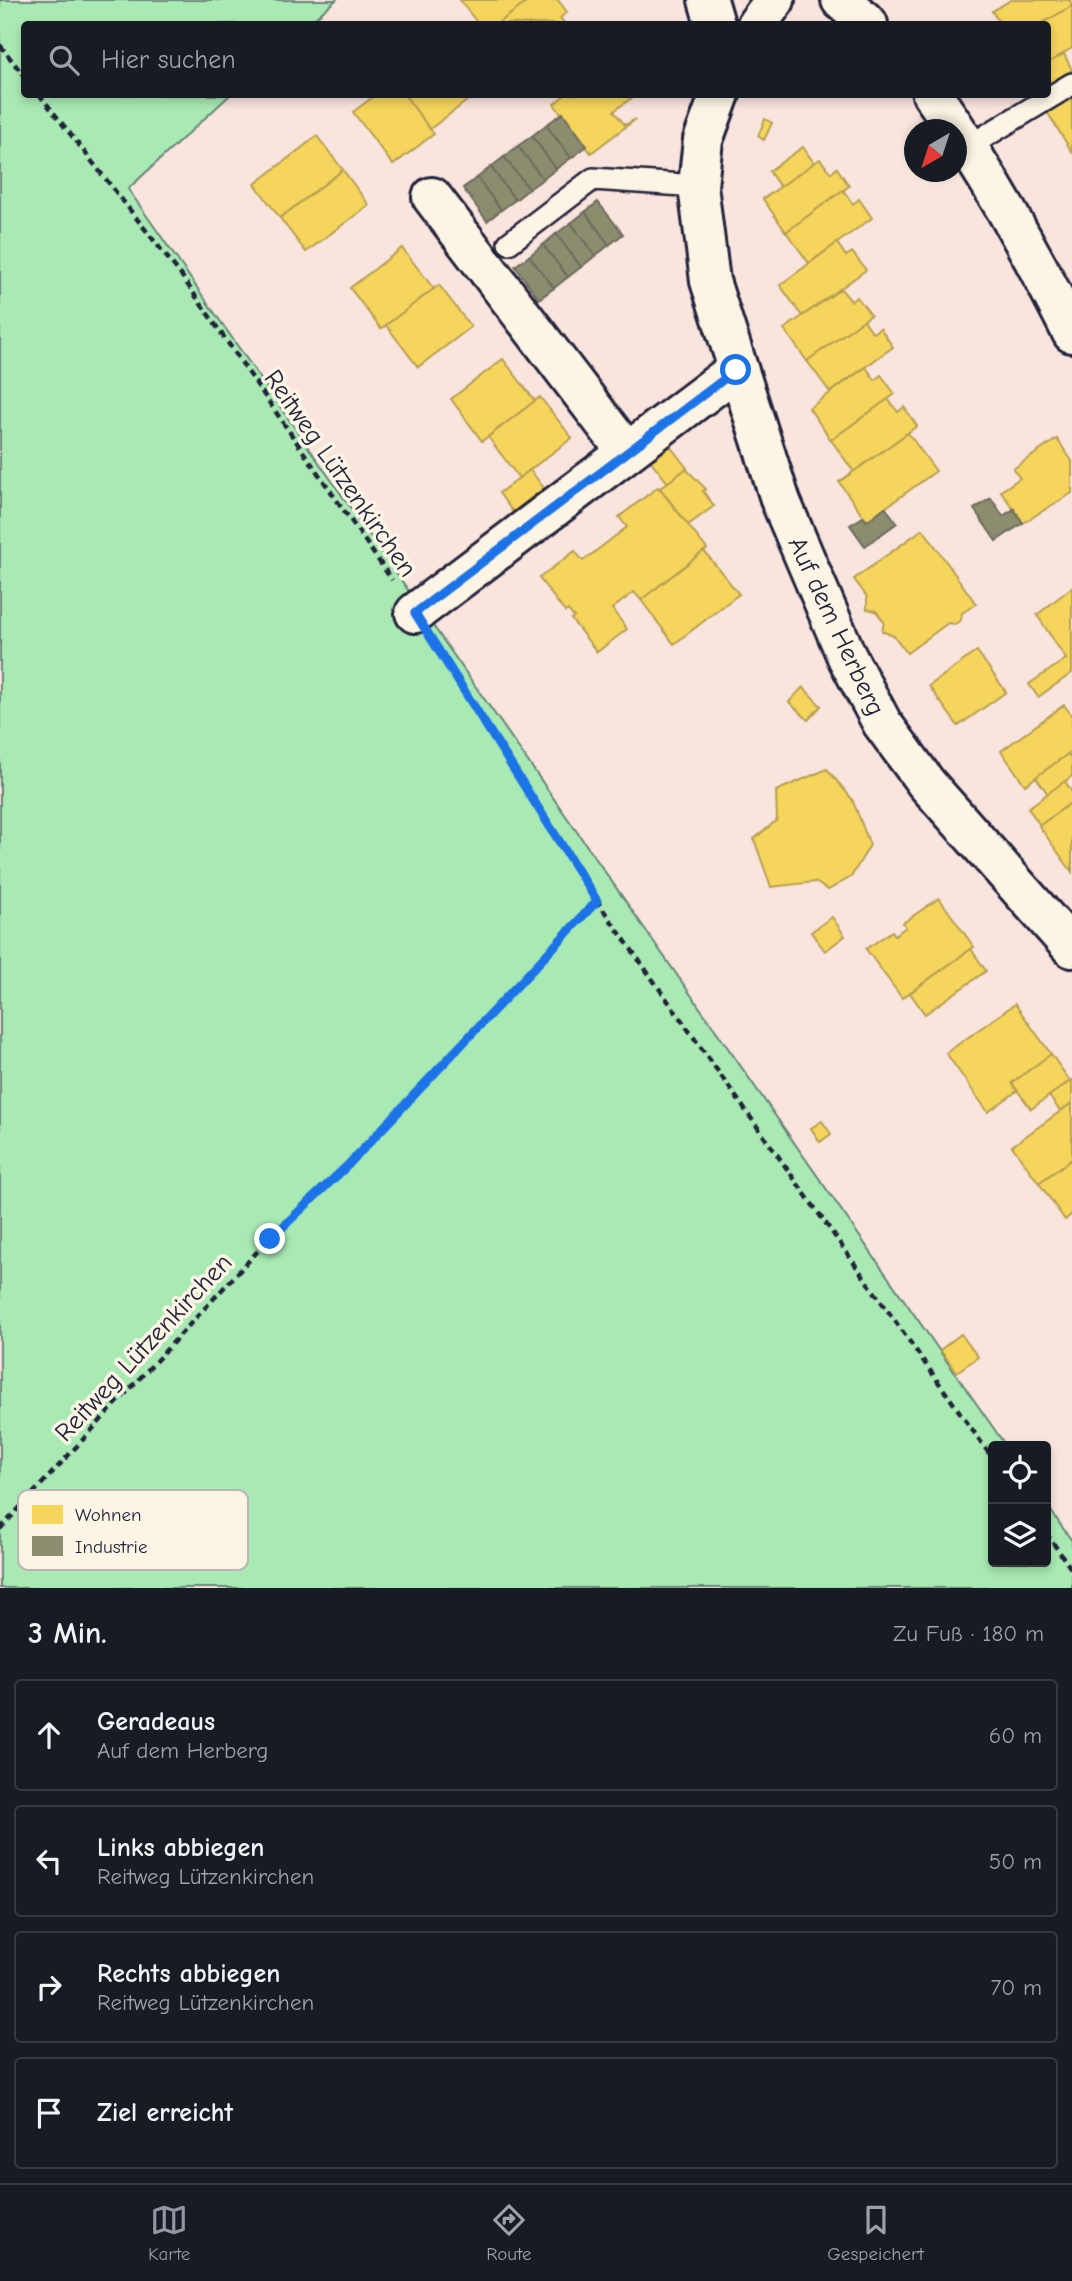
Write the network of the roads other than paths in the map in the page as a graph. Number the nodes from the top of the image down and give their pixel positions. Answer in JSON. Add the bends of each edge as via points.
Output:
{"nodes":[{"id":1,"x":708,"y":0,"type":"edge"},
{"id":2,"x":775,"y":0,"type":"edge"},
{"id":3,"x":714,"y":21,"type":"edge"},
{"id":4,"x":759,"y":21,"type":"edge"},
{"id":5,"x":1072,"y":84,"type":"edge"},
{"id":6,"x":1051,"y":97,"type":"edge"},
{"id":7,"x":719,"y":98,"type":"edge"},
{"id":8,"x":935,"y":98,"type":"edge"},
{"id":9,"x":1049,"y":98,"type":"edge"},
{"id":10,"x":969,"y":146,"type":"junction"},
{"id":11,"x":698,"y":186,"type":"junction"},
{"id":12,"x":432,"y":197,"type":"dead end"},
{"id":13,"x":509,"y":243,"type":"dead end"},
{"id":14,"x":1072,"y":333,"type":"edge"},
{"id":15,"x":736,"y":370,"type":"junction"},
{"id":16,"x":626,"y":451,"type":"junction"},
{"id":17,"x":415,"y":613,"type":"road end"},
{"id":18,"x":1072,"y":948,"type":"edge"}],
"edges":[{"from":1,"to":3,"type":"street"},
{"from":2,"to":4,"type":"street"},
{"from":5,"to":6,"type":"lane"},
{"from":7,"to":11,"type":"street","name":"Auf dem Herberg","via":[[704,140]]},
{"from":8,"to":10,"type":"street"},
{"from":9,"to":10,"type":"lane"},
{"from":10,"to":14,"type":"street"},
{"from":11,"to":13,"type":"lane","via":[[593,179]]},
{"from":11,"to":15,"type":"street","name":"Auf dem Herberg","via":[[710,281]]},
{"from":12,"to":16,"type":"street"},
{"from":15,"to":16,"type":"street"},
{"from":15,"to":18,"type":"street","name":"Auf dem Herberg","via":[[781,502],[847,657],[882,723],[926,783]]},
{"from":16,"to":17,"type":"street"}]}
